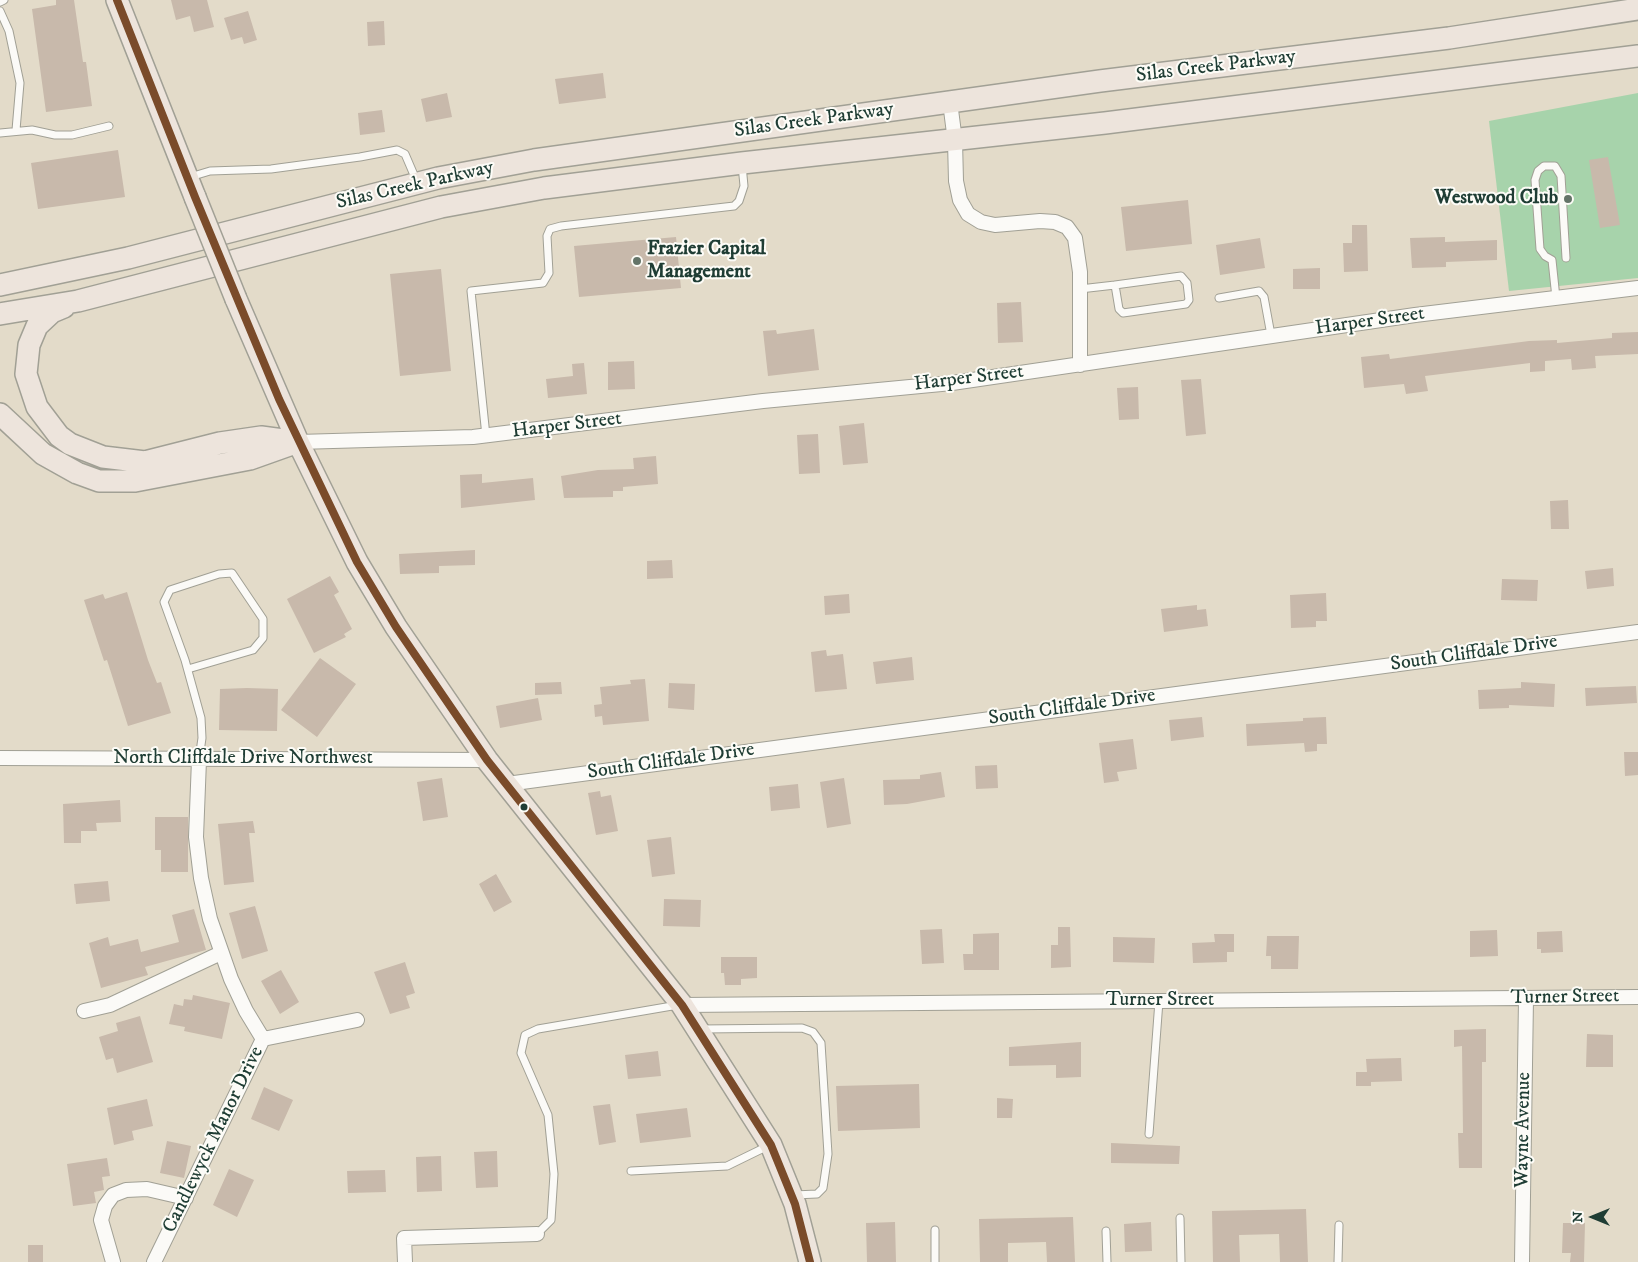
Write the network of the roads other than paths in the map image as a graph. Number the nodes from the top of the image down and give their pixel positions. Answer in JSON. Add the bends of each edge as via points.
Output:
{"nodes":[{"id":1,"x":4,"y":0,"type":"edge"},
{"id":2,"x":117,"y":0,"type":"edge"},
{"id":3,"x":0,"y":2,"type":"edge"},
{"id":4,"x":1638,"y":9,"type":"edge"},
{"id":5,"x":0,"y":11,"type":"edge"},
{"id":6,"x":1638,"y":56,"type":"edge"},
{"id":7,"x":950,"y":102,"type":"junction"},
{"id":8,"x":109,"y":126,"type":"dead end"},
{"id":9,"x":16,"y":130,"type":"junction"},
{"id":10,"x":0,"y":133,"type":"edge"},
{"id":11,"x":955,"y":141,"type":"junction"},
{"id":12,"x":742,"y":162,"type":"junction"},
{"id":13,"x":417,"y":183,"type":"junction"},
{"id":14,"x":191,"y":188,"type":"junction"},
{"id":15,"x":1566,"y":258,"type":"dead end"},
{"id":16,"x":1115,"y":284,"type":"junction"},
{"id":17,"x":0,"y":285,"type":"edge"},
{"id":18,"x":1638,"y":288,"type":"edge"},
{"id":19,"x":1080,"y":289,"type":"junction"},
{"id":20,"x":1219,"y":298,"type":"dead end"},
{"id":21,"x":1556,"y":298,"type":"junction"},
{"id":22,"x":78,"y":301,"type":"junction"},
{"id":23,"x":0,"y":314,"type":"edge"},
{"id":24,"x":1271,"y":335,"type":"junction"},
{"id":25,"x":1080,"y":365,"type":"junction"},
{"id":26,"x":0,"y":414,"type":"edge"},
{"id":27,"x":486,"y":436,"type":"junction"},
{"id":28,"x":298,"y":442,"type":"junction"},
{"id":29,"x":1638,"y":632,"type":"edge"},
{"id":30,"x":188,"y":669,"type":"junction"},
{"id":31,"x":0,"y":758,"type":"edge"},
{"id":32,"x":199,"y":760,"type":"junction"},
{"id":33,"x":487,"y":760,"type":"junction"},
{"id":34,"x":507,"y":784,"type":"junction"},
{"id":35,"x":221,"y":953,"type":"junction"},
{"id":36,"x":1638,"y":997,"type":"edge"},
{"id":37,"x":1526,"y":999,"type":"junction"},
{"id":38,"x":1158,"y":1001,"type":"junction"},
{"id":39,"x":682,"y":1005,"type":"junction"},
{"id":40,"x":84,"y":1011,"type":"dead end"},
{"id":41,"x":357,"y":1020,"type":"dead end"},
{"id":42,"x":697,"y":1029,"type":"junction"},
{"id":43,"x":264,"y":1038,"type":"junction"},
{"id":44,"x":1149,"y":1134,"type":"dead end"},
{"id":45,"x":771,"y":1145,"type":"junction"},
{"id":46,"x":631,"y":1171,"type":"dead end"},
{"id":47,"x":791,"y":1195,"type":"junction"},
{"id":48,"x":186,"y":1198,"type":"junction"},
{"id":49,"x":1180,"y":1218,"type":"dead end"},
{"id":50,"x":1339,"y":1225,"type":"dead end"},
{"id":51,"x":935,"y":1230,"type":"dead end"},
{"id":52,"x":1106,"y":1231,"type":"dead end"},
{"id":53,"x":537,"y":1234,"type":"joint"},
{"id":54,"x":113,"y":1262,"type":"edge"},
{"id":55,"x":154,"y":1262,"type":"edge"},
{"id":56,"x":405,"y":1262,"type":"edge"},
{"id":57,"x":810,"y":1262,"type":"edge"},
{"id":58,"x":935,"y":1262,"type":"edge"},
{"id":59,"x":1106,"y":1262,"type":"edge"},
{"id":60,"x":1181,"y":1262,"type":"edge"},
{"id":61,"x":1338,"y":1262,"type":"edge"},
{"id":62,"x":1522,"y":1262,"type":"edge"}],
"edges":[{"from":1,"to":3,"type":"lane"},
{"from":2,"to":14,"type":"main road"},
{"from":4,"to":7,"type":"main road","name":"Silas Creek Parkway","via":[[1448,38]]},
{"from":5,"to":9,"type":"lane","via":[[9,31],[20,82]]},
{"from":6,"to":11,"type":"main road","name":"Silas Creek Parkway"},
{"from":7,"to":11,"type":"street"},
{"from":7,"to":13,"type":"main road","name":"Silas Creek Parkway","via":[[534,160]]},
{"from":8,"to":9,"type":"lane","via":[[72,135]]},
{"from":9,"to":10,"type":"lane"},
{"from":11,"to":12,"type":"main road","name":"Silas Creek Parkway"},
{"from":11,"to":19,"type":"street","via":[[956,181],[960,200],[968,214],[981,222],[996,225],[1040,221],[1067,227],[1076,238]]},
{"from":12,"to":22,"type":"main road","name":"Silas Creek Parkway","via":[[544,188],[441,207]]},
{"from":12,"to":27,"type":"lane","via":[[744,186],[734,206],[550,229],[546,236],[549,273],[543,283],[471,291]]},
{"from":13,"to":14,"type":"lane","via":[[405,154],[397,150],[280,168],[210,171]]},
{"from":13,"to":17,"type":"main road","name":"Silas Creek Parkway","via":[[128,258]]},
{"from":14,"to":28,"type":"main road","bridge":true},
{"from":15,"to":21,"type":"lane","via":[[1561,176],[1555,166],[1544,166],[1535,180],[1540,249],[1552,260]]},
{"from":16,"to":16,"type":"lane","via":[[1181,276],[1187,283],[1189,300],[1186,304],[1123,313],[1119,309]]},
{"from":16,"to":19,"type":"lane"},
{"from":18,"to":21,"type":"street","name":"Harper Street"},
{"from":19,"to":25,"type":"street"},
{"from":20,"to":24,"type":"lane","via":[[1259,291],[1264,296]]},
{"from":21,"to":24,"type":"street","name":"Harper Street"},
{"from":22,"to":23,"type":"main road","name":"Silas Creek Parkway"},
{"from":22,"to":28,"type":"main road","via":[[41,320],[26,360],[29,387],[38,407],[59,436],[70,444],[103,457],[145,462],[220,443],[261,437]]},
{"from":24,"to":25,"type":"street","name":"Harper Street"},
{"from":25,"to":27,"type":"street","name":"Harper Street","via":[[952,383],[763,401]]},
{"from":26,"to":28,"type":"main road","via":[[43,454],[99,481],[134,481],[250,459]]},
{"from":27,"to":28,"type":"street","name":"Harper Street"},
{"from":28,"to":33,"type":"main road","via":[[357,562],[396,627]]},
{"from":29,"to":34,"type":"street","name":"South Cliffdale Drive"},
{"from":30,"to":30,"type":"lane","via":[[164,602],[170,590],[219,574],[232,574],[263,619],[263,638],[253,650]]},
{"from":30,"to":32,"type":"lane","via":[[201,718]]},
{"from":31,"to":32,"type":"street","name":"North Cliffdale Drive Northwest"},
{"from":32,"to":33,"type":"street","name":"North Cliffdale Drive Northwest"},
{"from":32,"to":35,"type":"street","name":"Candlewyck Manor Drive","via":[[196,837],[201,878]]},
{"from":33,"to":34,"type":"main road"},
{"from":34,"to":39,"type":"main road"},
{"from":35,"to":40,"type":"street","via":[[110,1006]]},
{"from":35,"to":43,"type":"street","name":"Candlewyck Manor Drive","via":[[246,1011]]},
{"from":36,"to":37,"type":"street","name":"Turner Street"},
{"from":37,"to":38,"type":"street","name":"Turner Street"},
{"from":37,"to":62,"type":"street","name":"Wayne Avenue"},
{"from":38,"to":39,"type":"street","name":"Turner Street"},
{"from":38,"to":44,"type":"lane"},
{"from":39,"to":42,"type":"main road"},
{"from":39,"to":53,"type":"lane","via":[[538,1029],[525,1035],[521,1053],[548,1115],[554,1174],[551,1220]]},
{"from":41,"to":43,"type":"street"},
{"from":42,"to":45,"type":"main road"},
{"from":42,"to":47,"type":"lane","via":[[802,1028],[813,1032],[821,1043],[828,1154],[823,1188],[817,1194]]},
{"from":43,"to":48,"type":"street","name":"Candlewyck Manor Drive"},
{"from":45,"to":46,"type":"lane","via":[[727,1166]]},
{"from":45,"to":47,"type":"main road"},
{"from":47,"to":57,"type":"main road"},
{"from":48,"to":54,"type":"street","via":[[147,1189],[126,1190],[113,1195],[101,1220]]},
{"from":48,"to":55,"type":"street","name":"Candlewyck Manor Drive"},
{"from":49,"to":60,"type":"lane"},
{"from":50,"to":61,"type":"lane"},
{"from":51,"to":58,"type":"lane"},
{"from":52,"to":59,"type":"lane"},
{"from":53,"to":56,"type":"street","via":[[404,1238]]}]}
